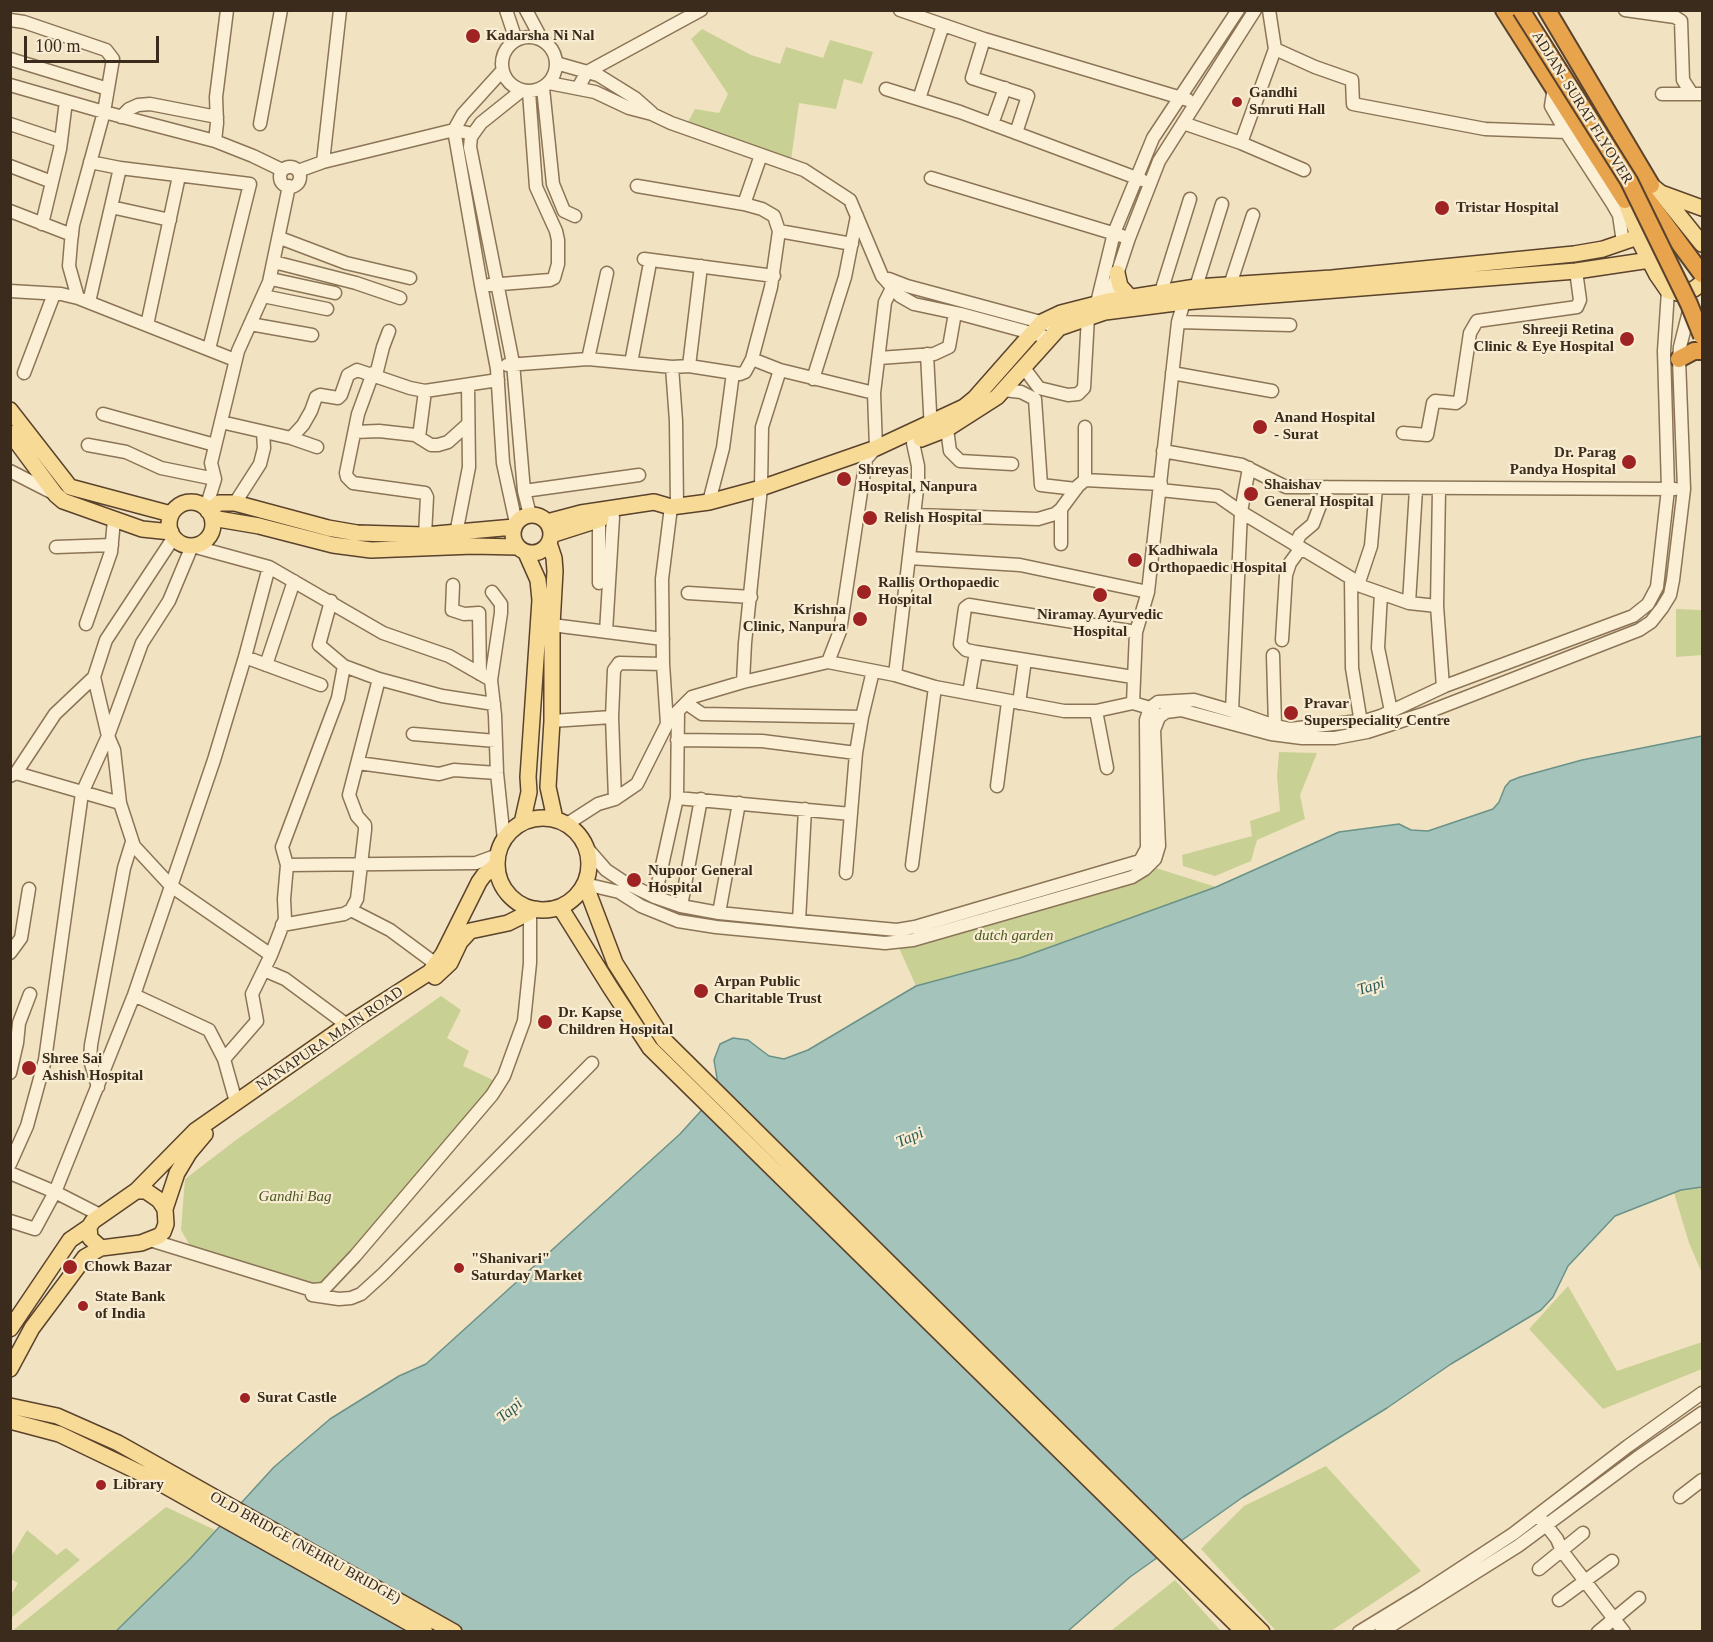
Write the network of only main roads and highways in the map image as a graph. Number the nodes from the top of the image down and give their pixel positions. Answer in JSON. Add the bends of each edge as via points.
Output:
{"nodes":[{"id":1,"x":1504,"y":10,"type":"edge"},
{"id":2,"x":1521,"y":10,"type":"edge"},
{"id":3,"x":1526,"y":10,"type":"edge"},
{"id":4,"x":1547,"y":10,"type":"edge"},
{"id":5,"x":1656,"y":189,"type":"junction"},
{"id":6,"x":1625,"y":200,"type":"junction"},
{"id":7,"x":1702,"y":208,"type":"edge"},
{"id":8,"x":1638,"y":237,"type":"junction"},
{"id":9,"x":1702,"y":244,"type":"edge"},
{"id":10,"x":1650,"y":260,"type":"junction"},
{"id":11,"x":1117,"y":273,"type":"road end"},
{"id":12,"x":1700,"y":284,"type":"edge"},
{"id":13,"x":1189,"y":292,"type":"junction"},
{"id":14,"x":1672,"y":292,"type":"junction"},
{"id":15,"x":1130,"y":297,"type":"junction"},
{"id":16,"x":1098,"y":310,"type":"junction"},
{"id":17,"x":1702,"y":336,"type":"edge"},
{"id":18,"x":1702,"y":351,"type":"edge"},
{"id":19,"x":1679,"y":359,"type":"road end"},
{"id":20,"x":10,"y":410,"type":"edge"},
{"id":21,"x":931,"y":429,"type":"junction"},
{"id":22,"x":10,"y":433,"type":"edge"},
{"id":23,"x":865,"y":455,"type":"junction"},
{"id":24,"x":63,"y":491,"type":"junction"},
{"id":25,"x":671,"y":506,"type":"junction"},
{"id":26,"x":209,"y":512,"type":"junction"},
{"id":27,"x":171,"y":514,"type":"junction"},
{"id":28,"x":515,"y":525,"type":"junction"},
{"id":29,"x":549,"y":534,"type":"junction"},
{"id":30,"x":172,"y":535,"type":"junction"},
{"id":31,"x":455,"y":540,"type":"junction"},
{"id":32,"x":522,"y":550,"type":"junction"},
{"id":33,"x":561,"y":822,"type":"junction"},
{"id":34,"x":522,"y":823,"type":"junction"},
{"id":35,"x":498,"y":860,"type":"junction"},
{"id":36,"x":585,"y":884,"type":"junction"},
{"id":37,"x":560,"y":906,"type":"junction"},
{"id":38,"x":533,"y":911,"type":"junction"},
{"id":39,"x":136,"y":1191,"type":"junction"},
{"id":40,"x":165,"y":1209,"type":"junction"},
{"id":41,"x":89,"y":1227,"type":"junction"},
{"id":42,"x":101,"y":1248,"type":"junction"},
{"id":43,"x":10,"y":1329,"type":"edge"},
{"id":44,"x":10,"y":1369,"type":"edge"},
{"id":45,"x":10,"y":1406,"type":"edge"},
{"id":46,"x":10,"y":1421,"type":"edge"},
{"id":47,"x":154,"y":1471,"type":"junction"},
{"id":48,"x":425,"y":1632,"type":"edge"},
{"id":49,"x":454,"y":1632,"type":"edge"},
{"id":50,"x":1244,"y":1632,"type":"edge"},
{"id":51,"x":1262,"y":1632,"type":"edge"}],
"edges":[{"from":1,"to":6,"type":"highway"},
{"from":2,"to":17,"type":"highway","name":"ADJAN- SURAT FLYOVER","bridge":true,"via":[[1629,182]]},
{"from":3,"to":12,"type":"highway","name":"ADJAN- SURAT FLYOVER","bridge":true},
{"from":4,"to":5,"type":"highway"},
{"from":5,"to":6,"type":"main road","via":[[1643,181],[1626,186]]},
{"from":5,"to":7,"type":"main road"},
{"from":5,"to":9,"type":"main road"},
{"from":6,"to":8,"type":"main road"},
{"from":8,"to":10,"type":"main road"},
{"from":8,"to":13,"type":"main road","via":[[1574,254]]},
{"from":10,"to":13,"type":"main road","via":[[1576,271]]},
{"from":10,"to":14,"type":"main road"},
{"from":11,"to":15,"type":"main road","via":[[1120,286]]},
{"from":12,"to":14,"type":"main road"},
{"from":13,"to":15,"type":"main road"},
{"from":13,"to":16,"type":"main road"},
{"from":14,"to":17,"type":"highway","via":[[1687,322]]},
{"from":15,"to":16,"type":"main road"},
{"from":16,"to":21,"type":"main road","via":[[1054,333],[988,405],[947,429]]},
{"from":16,"to":21,"type":"main road","via":[[1061,313],[1037,327],[975,398]]},
{"from":18,"to":19,"type":"highway"},
{"from":20,"to":24,"type":"main road"},
{"from":21,"to":23,"type":"main road"},
{"from":21,"to":23,"type":"main road","via":[[913,443]]},
{"from":22,"to":24,"type":"main road"},
{"from":23,"to":25,"type":"main road","via":[[709,502]]},
{"from":24,"to":27,"type":"main road"},
{"from":24,"to":30,"type":"main road","via":[[72,504],[141,529]]},
{"from":25,"to":29,"type":"main road","via":[[656,513],[606,518]]},
{"from":25,"to":29,"type":"main road","via":[[654,502],[581,513]]},
{"from":26,"to":27,"type":"main road","via":[[187,502]]},
{"from":26,"to":30,"type":"main road","via":[[212,531],[199,545],[185,545]]},
{"from":26,"to":31,"type":"main road","via":[[361,549]]},
{"from":26,"to":31,"type":"main road","via":[[219,503],[235,503],[342,531]]},
{"from":27,"to":30,"type":"main road"},
{"from":28,"to":29,"type":"main road","via":[[531,515],[542,518]]},
{"from":28,"to":31,"type":"main road"},
{"from":28,"to":32,"type":"main road","via":[[513,537]]},
{"from":29,"to":32,"type":"main road","via":[[537,553]]},
{"from":29,"to":33,"type":"main road","via":[[555,564],[548,787]]},
{"from":31,"to":32,"type":"main road"},
{"from":32,"to":34,"type":"main road","via":[[538,580],[540,600],[529,792]]},
{"from":33,"to":34,"type":"main road","via":[[533,819]]},
{"from":33,"to":36,"type":"main road","via":[[580,836],[586,848],[589,872]]},
{"from":34,"to":35,"type":"main road","via":[[504,840]]},
{"from":35,"to":38,"type":"main road","via":[[499,878],[505,889]]},
{"from":35,"to":39,"type":"main road","name":"NANAPURA MAIN ROAD","via":[[479,882],[430,972],[195,1131]]},
{"from":36,"to":37,"type":"main road"},
{"from":36,"to":51,"type":"main road","via":[[615,963],[664,1040]]},
{"from":37,"to":38,"type":"main road"},
{"from":37,"to":50,"type":"main road","via":[[650,1048]]},
{"from":38,"to":40,"type":"main road","name":"NANAPURA MAIN ROAD","via":[[508,923],[470,931],[450,963],[435,977],[201,1137],[177,1173]]},
{"from":39,"to":40,"type":"main road","via":[[153,1194]]},
{"from":39,"to":41,"type":"main road","name":"NANAPURA MAIN ROAD"},
{"from":40,"to":42,"type":"main road","name":"NANAPURA MAIN ROAD","via":[[166,1224],[159,1236]]},
{"from":41,"to":42,"type":"main road","via":[[90,1238]]},
{"from":41,"to":43,"type":"main road","name":"NANAPURA MAIN ROAD","via":[[70,1240]]},
{"from":42,"to":44,"type":"main road","via":[[85,1257],[32,1328]]},
{"from":45,"to":47,"type":"main road","via":[[57,1416],[118,1443]]},
{"from":46,"to":47,"type":"main road","via":[[59,1434]]},
{"from":47,"to":48,"type":"main road","name":"OLD BRIDGE (NEHRU BRIDGE)"},
{"from":47,"to":49,"type":"main road","name":"OLD BRIDGE (NEHRU BRIDGE)"}]}
